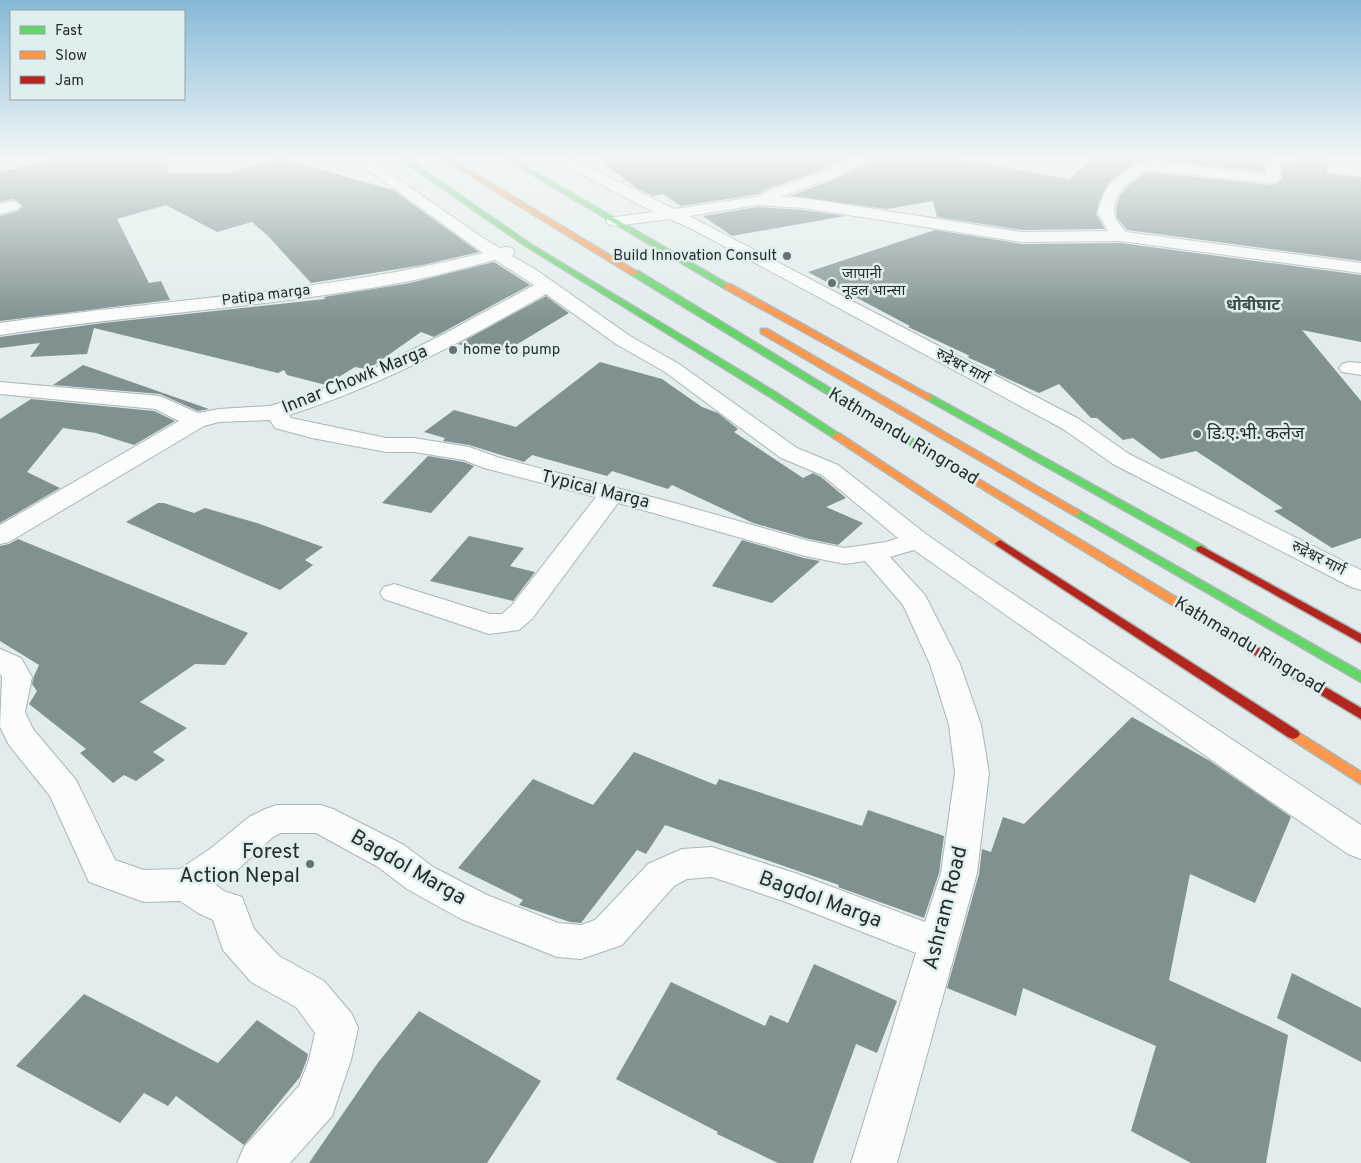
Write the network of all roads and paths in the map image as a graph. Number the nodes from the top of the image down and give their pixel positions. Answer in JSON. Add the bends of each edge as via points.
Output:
{"nodes":[{"id":1,"x":435,"y":212,"type":"edge"},
{"id":2,"x":481,"y":212,"type":"edge"},
{"id":3,"x":533,"y":212,"type":"edge"},
{"id":4,"x":599,"y":212,"type":"edge"},
{"id":5,"x":661,"y":212,"type":"edge"},
{"id":6,"x":682,"y":212,"type":"edge"},
{"id":7,"x":860,"y":212,"type":"edge"},
{"id":8,"x":1106,"y":212,"type":"edge"},
{"id":9,"x":665,"y":215,"type":"junction"},
{"id":10,"x":614,"y":221,"type":"junction"},
{"id":11,"x":1121,"y":236,"type":"junction"},
{"id":12,"x":528,"y":245,"type":"junction"},
{"id":13,"x":498,"y":254,"type":"junction"},
{"id":14,"x":1361,"y":268,"type":"edge"},
{"id":15,"x":546,"y":286,"type":"junction"},
{"id":16,"x":750,"y":323,"type":"dead end"},
{"id":17,"x":0,"y":329,"type":"edge"},
{"id":18,"x":0,"y":388,"type":"edge"},
{"id":19,"x":276,"y":412,"type":"junction"},
{"id":20,"x":196,"y":421,"type":"junction"},
{"id":21,"x":611,"y":495,"type":"junction"},
{"id":22,"x":0,"y":536,"type":"edge"},
{"id":23,"x":918,"y":540,"type":"junction"},
{"id":24,"x":872,"y":553,"type":"junction"},
{"id":25,"x":1361,"y":581,"type":"edge"},
{"id":26,"x":394,"y":593,"type":"dead end"},
{"id":27,"x":1361,"y":639,"type":"edge"},
{"id":28,"x":0,"y":659,"type":"edge"},
{"id":29,"x":1361,"y":678,"type":"edge"},
{"id":30,"x":1361,"y":714,"type":"edge"},
{"id":31,"x":1361,"y":779,"type":"edge"},
{"id":32,"x":1361,"y":844,"type":"edge"},
{"id":33,"x":187,"y":885,"type":"junction"},
{"id":34,"x":938,"y":944,"type":"junction"},
{"id":35,"x":260,"y":1163,"type":"edge"},
{"id":36,"x":874,"y":1163,"type":"edge"}],
"edges":[{"from":1,"to":13,"type":"street"},
{"from":2,"to":12,"type":"main road"},
{"from":3,"to":30,"type":"main road","name":"Kathmandu Ringroad"},
{"from":4,"to":10,"type":"main road"},
{"from":5,"to":9,"type":"street","name":"रुद्रेश्वर मार्ग"},
{"from":6,"to":9,"type":"street"},
{"from":7,"to":11,"type":"street","via":[[1022,236]]},
{"from":8,"to":11,"type":"street"},
{"from":9,"to":10,"type":"street"},
{"from":9,"to":25,"type":"street","name":"रुद्रेश्वर मार्ग","via":[[1071,424],[1121,459]]},
{"from":10,"to":27,"type":"main road"},
{"from":11,"to":14,"type":"street"},
{"from":12,"to":13,"type":"street","name":"Patipa marga"},
{"from":12,"to":31,"type":"main road","via":[[772,394]]},
{"from":13,"to":15,"type":"street"},
{"from":13,"to":17,"type":"street","name":"Patipa marga","via":[[396,278]]},
{"from":15,"to":19,"type":"street","name":"Innar Chowk Marga","via":[[408,361]]},
{"from":15,"to":23,"type":"street","via":[[623,340],[672,368],[789,453],[830,470]]},
{"from":16,"to":29,"type":"main road","name":"Kathmandu Ringroad"},
{"from":18,"to":20,"type":"street","via":[[160,403]]},
{"from":19,"to":20,"type":"street","name":"Innar Chowk Marga","via":[[220,415]]},
{"from":19,"to":21,"type":"street","name":"Typical Marga","via":[[283,423],[312,432],[386,445],[414,445],[469,454]]},
{"from":20,"to":22,"type":"street","name":"Innar Chowk Marga"},
{"from":21,"to":24,"type":"street","name":"Typical Marga","via":[[805,548],[845,556]]},
{"from":21,"to":26,"type":"street","via":[[522,612],[509,623],[489,624]]},
{"from":23,"to":24,"type":"street","name":"Typical Marga"},
{"from":23,"to":32,"type":"street","via":[[1136,693]]},
{"from":24,"to":34,"type":"street","name":"Ashram Road","via":[[915,602],[945,664],[965,725],[972,773],[970,791],[959,873]]},
{"from":28,"to":33,"type":"street","via":[[10,665],[17,677],[9,712],[20,736],[64,789],[102,871],[144,886]]},
{"from":33,"to":34,"type":"street","name":"Bagdol Marga","via":[[223,860],[261,826],[277,819],[321,819],[391,856],[420,878],[474,907],[557,940],[581,942],[608,932],[661,875],[682,864],[712,862],[795,889]]},
{"from":33,"to":35,"type":"street","via":[[211,902],[228,909],[237,938],[265,970],[310,994],[337,1028],[316,1100]]},
{"from":34,"to":36,"type":"street","name":"Ashram Road"}]}
